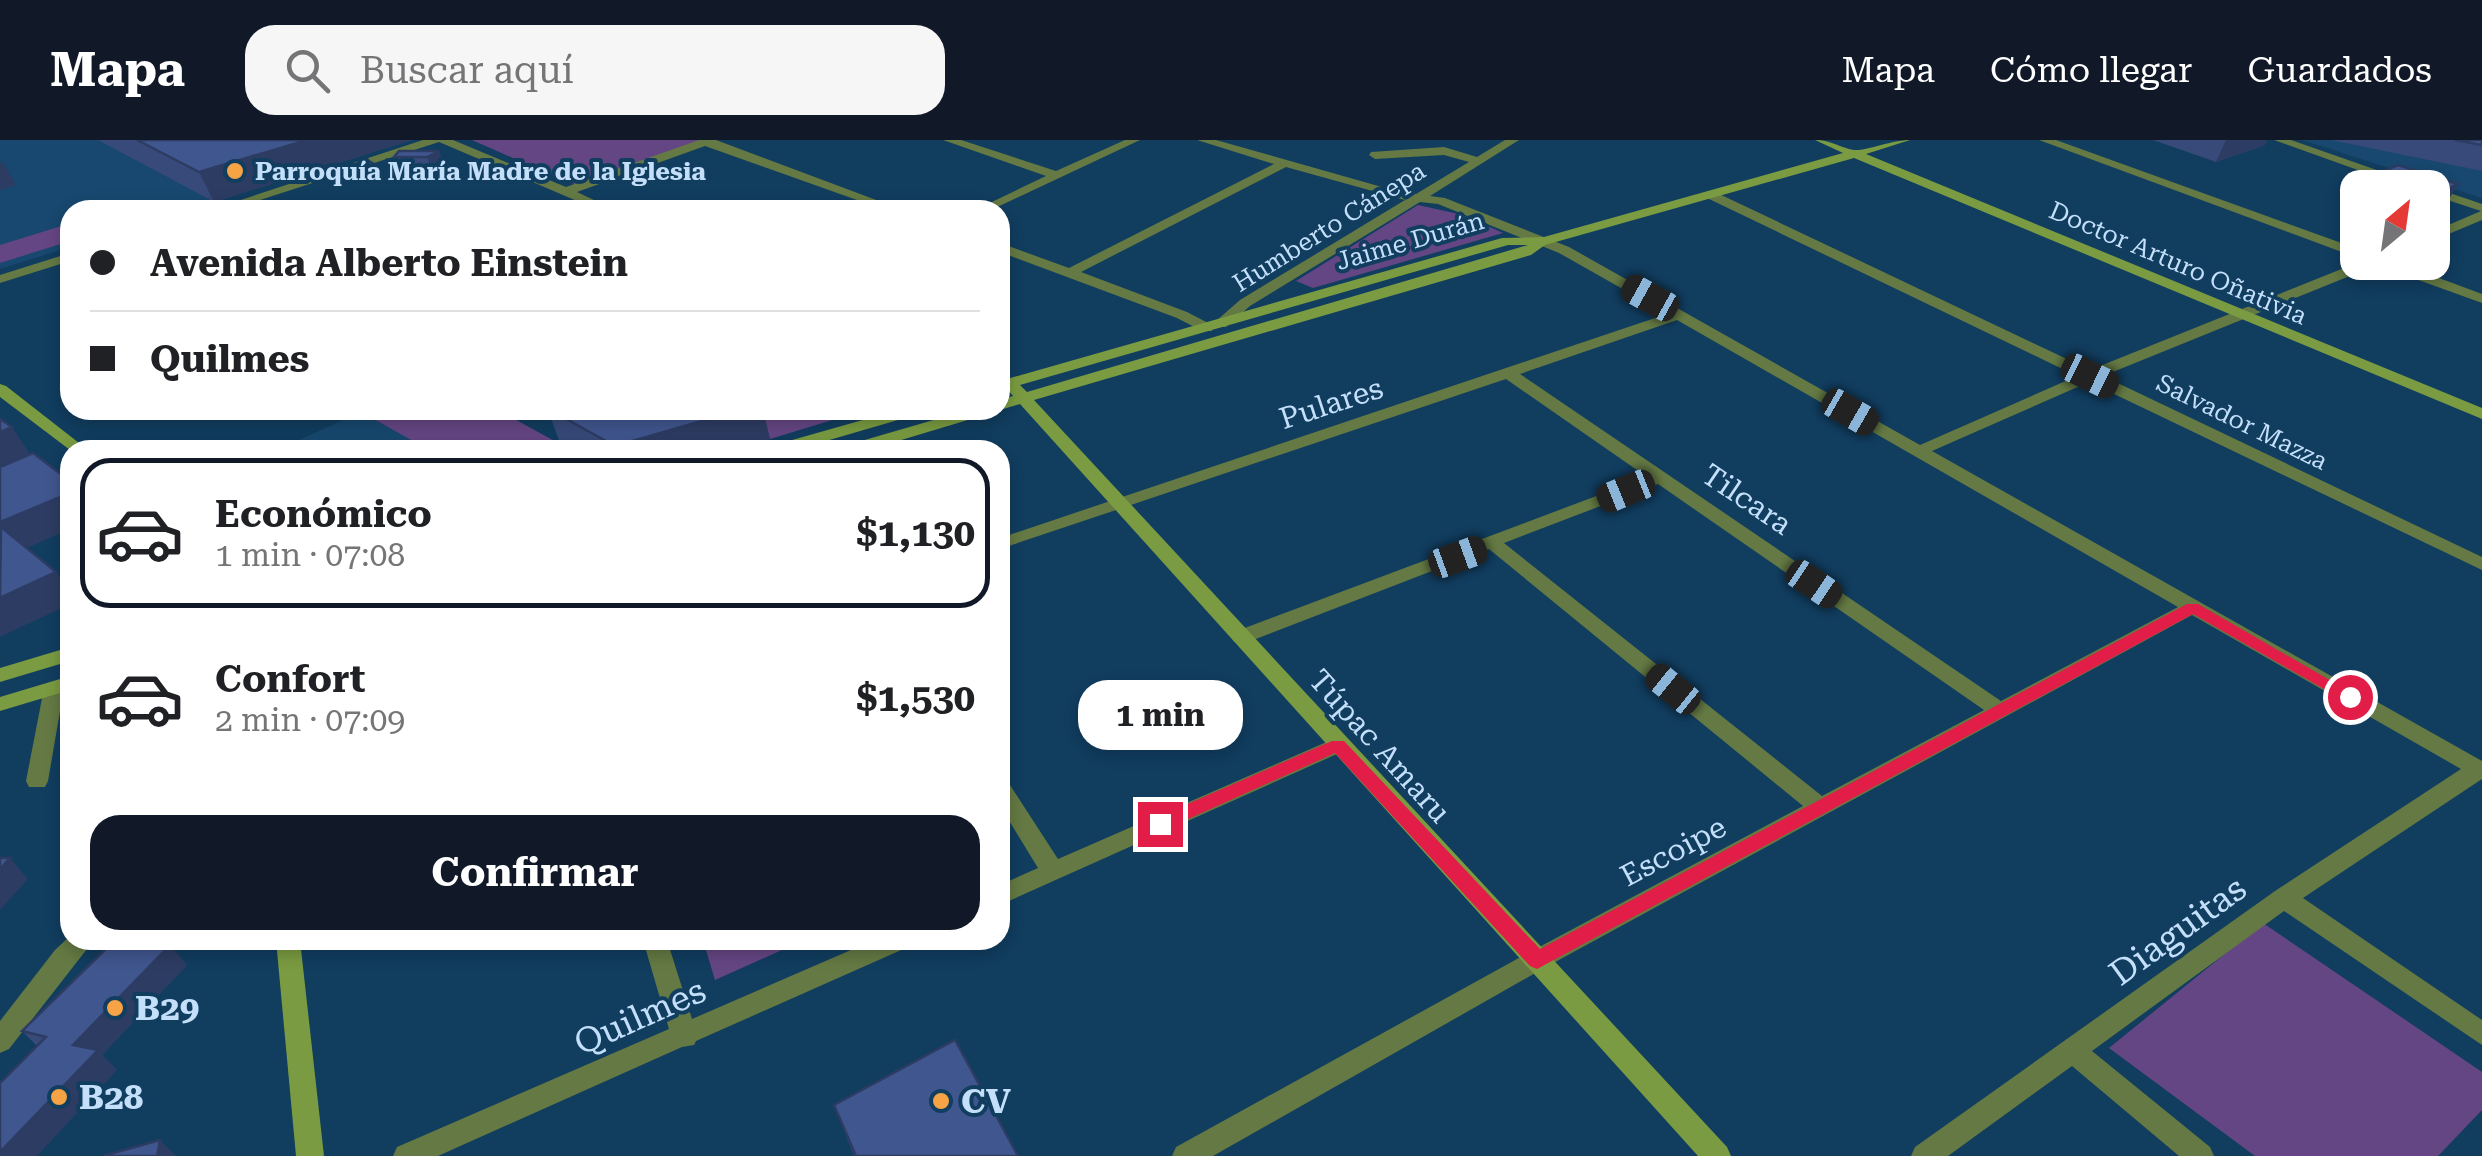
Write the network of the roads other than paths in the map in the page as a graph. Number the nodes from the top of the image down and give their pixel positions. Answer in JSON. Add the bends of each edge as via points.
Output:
{"nodes":[{"id":1,"x":435,"y":140,"type":"edge"},
{"id":2,"x":443,"y":140,"type":"edge"},
{"id":3,"x":948,"y":140,"type":"edge"},
{"id":4,"x":1134,"y":140,"type":"edge"},
{"id":5,"x":1203,"y":140,"type":"edge"},
{"id":6,"x":1243,"y":140,"type":"edge"},
{"id":7,"x":1513,"y":140,"type":"edge"},
{"id":8,"x":1820,"y":140,"type":"edge"},
{"id":9,"x":1904,"y":140,"type":"edge"},
{"id":10,"x":2045,"y":140,"type":"edge"},
{"id":11,"x":2280,"y":140,"type":"edge"},
{"id":12,"x":707,"y":141,"type":"edge"},
{"id":13,"x":1856,"y":153,"type":"junction"},
{"id":14,"x":1374,"y":155,"type":"dead end"},
{"id":15,"x":1480,"y":162,"type":"junction"},
{"id":16,"x":1283,"y":164,"type":"junction"},
{"id":17,"x":2369,"y":170,"type":"edge"},
{"id":18,"x":1056,"y":175,"type":"junction"},
{"id":19,"x":565,"y":192,"type":"junction"},
{"id":20,"x":1710,"y":194,"type":"junction"},
{"id":21,"x":1422,"y":196,"type":"junction"},
{"id":22,"x":2450,"y":197,"type":"edge"},
{"id":23,"x":247,"y":200,"type":"edge"},
{"id":24,"x":585,"y":200,"type":"edge"},
{"id":25,"x":869,"y":200,"type":"edge"},
{"id":26,"x":1002,"y":200,"type":"edge"},
{"id":27,"x":2482,"y":208,"type":"edge"},
{"id":28,"x":2482,"y":216,"type":"edge"},
{"id":29,"x":2450,"y":229,"type":"edge"},
{"id":30,"x":1545,"y":241,"type":"junction"},
{"id":31,"x":2340,"y":247,"type":"edge"},
{"id":32,"x":1010,"y":252,"type":"edge"},
{"id":33,"x":60,"y":259,"type":"edge"},
{"id":34,"x":1069,"y":273,"type":"junction"},
{"id":35,"x":2340,"y":275,"type":"edge"},
{"id":36,"x":0,"y":279,"type":"edge"},
{"id":37,"x":2431,"y":280,"type":"edge"},
{"id":38,"x":2482,"y":299,"type":"edge"},
{"id":39,"x":1679,"y":314,"type":"junction"},
{"id":40,"x":2243,"y":315,"type":"junction"},
{"id":41,"x":1214,"y":326,"type":"junction"},
{"id":42,"x":1508,"y":373,"type":"junction"},
{"id":43,"x":2090,"y":376,"type":"junction"},
{"id":44,"x":1010,"y":386,"type":"edge"},
{"id":45,"x":1010,"y":386,"type":"edge"},
{"id":46,"x":1010,"y":387,"type":"edge"},
{"id":47,"x":3,"y":395,"type":"edge"},
{"id":48,"x":2482,"y":414,"type":"edge"},
{"id":49,"x":881,"y":420,"type":"edge"},
{"id":50,"x":951,"y":420,"type":"edge"},
{"id":51,"x":66,"y":440,"type":"edge"},
{"id":52,"x":811,"y":440,"type":"edge"},
{"id":53,"x":884,"y":440,"type":"edge"},
{"id":54,"x":1918,"y":451,"type":"junction"},
{"id":55,"x":1659,"y":478,"type":"junction"},
{"id":56,"x":1119,"y":502,"type":"junction"},
{"id":57,"x":1010,"y":540,"type":"edge"},
{"id":58,"x":1494,"y":544,"type":"junction"},
{"id":59,"x":2482,"y":564,"type":"edge"},
{"id":60,"x":2193,"y":607,"type":"junction"},
{"id":61,"x":1241,"y":638,"type":"junction"},
{"id":62,"x":60,"y":657,"type":"edge"},
{"id":63,"x":0,"y":675,"type":"edge"},
{"id":64,"x":60,"y":687,"type":"edge"},
{"id":65,"x":60,"y":694,"type":"edge"},
{"id":66,"x":0,"y":704,"type":"edge"},
{"id":67,"x":2000,"y":711,"type":"junction"},
{"id":68,"x":1338,"y":745,"type":"junction"},
{"id":69,"x":2480,"y":770,"type":"edge"},
{"id":70,"x":37,"y":781,"type":"dead end"},
{"id":71,"x":1010,"y":804,"type":"edge"},
{"id":72,"x":1822,"y":809,"type":"junction"},
{"id":73,"x":1053,"y":871,"type":"junction"},
{"id":74,"x":1010,"y":890,"type":"edge"},
{"id":75,"x":2284,"y":898,"type":"junction"},
{"id":76,"x":71,"y":950,"type":"edge"},
{"id":77,"x":289,"y":950,"type":"edge"},
{"id":78,"x":659,"y":950,"type":"edge"},
{"id":79,"x":878,"y":950,"type":"edge"},
{"id":80,"x":1537,"y":960,"type":"junction"},
{"id":81,"x":2482,"y":1034,"type":"edge"},
{"id":82,"x":685,"y":1037,"type":"junction"},
{"id":83,"x":0,"y":1041,"type":"edge"},
{"id":84,"x":2072,"y":1050,"type":"junction"},
{"id":85,"x":310,"y":1156,"type":"edge"},
{"id":86,"x":406,"y":1156,"type":"edge"},
{"id":87,"x":1186,"y":1156,"type":"edge"},
{"id":88,"x":1717,"y":1156,"type":"edge"},
{"id":89,"x":1925,"y":1156,"type":"edge"},
{"id":90,"x":2200,"y":1156,"type":"edge"}],
"edges":[{"from":1,"to":23,"type":"street"},
{"from":2,"to":19,"type":"street"},
{"from":3,"to":18,"type":"street"},
{"from":4,"to":18,"type":"street"},
{"from":5,"to":16,"type":"street"},
{"from":6,"to":21,"type":"street"},
{"from":7,"to":15,"type":"street","name":"Humberto Cánepa"},
{"from":8,"to":13,"type":"street","name":"Doctor Arturo Oñativia"},
{"from":9,"to":13,"type":"street"},
{"from":10,"to":31,"type":"street"},
{"from":11,"to":17,"type":"street"},
{"from":12,"to":19,"type":"street"},
{"from":12,"to":25,"type":"street"},
{"from":13,"to":20,"type":"street"},
{"from":13,"to":40,"type":"street","name":"Doctor Arturo Oñativia"},
{"from":14,"to":15,"type":"street","via":[[1444,151]]},
{"from":15,"to":21,"type":"street","name":"Humberto Cánepa"},
{"from":16,"to":21,"type":"street","via":[[1395,195]]},
{"from":16,"to":34,"type":"street"},
{"from":18,"to":26,"type":"street"},
{"from":19,"to":24,"type":"street"},
{"from":20,"to":30,"type":"street"},
{"from":20,"to":43,"type":"street","name":"Salvador Mazza"},
{"from":21,"to":30,"type":"street"},
{"from":21,"to":41,"type":"street","name":"Humberto Cánepa"},
{"from":22,"to":27,"type":"street"},
{"from":28,"to":29,"type":"street"},
{"from":30,"to":39,"type":"street"},
{"from":30,"to":41,"type":"street","name":"Jaime Durán","via":[[1507,241]]},
{"from":30,"to":44,"type":"street","name":"Jaime Durán","via":[[1526,252]]},
{"from":32,"to":34,"type":"street"},
{"from":33,"to":36,"type":"street"},
{"from":34,"to":41,"type":"street"},
{"from":35,"to":40,"type":"street"},
{"from":37,"to":38,"type":"street"},
{"from":39,"to":42,"type":"street","name":"Pulares"},
{"from":39,"to":54,"type":"street"},
{"from":40,"to":43,"type":"street"},
{"from":40,"to":48,"type":"street","name":"Doctor Arturo Oñativia"},
{"from":41,"to":45,"type":"street","name":"Jaime Durán"},
{"from":42,"to":55,"type":"street","name":"Tilcara"},
{"from":42,"to":56,"type":"street","name":"Pulares"},
{"from":43,"to":54,"type":"street"},
{"from":43,"to":59,"type":"street","name":"Salvador Mazza"},
{"from":46,"to":56,"type":"street","name":"Túpac Amaru"},
{"from":47,"to":51,"type":"street"},
{"from":49,"to":52,"type":"street"},
{"from":50,"to":53,"type":"street"},
{"from":54,"to":60,"type":"street"},
{"from":55,"to":58,"type":"street"},
{"from":55,"to":67,"type":"street","name":"Tilcara"},
{"from":56,"to":57,"type":"street","name":"Pulares"},
{"from":56,"to":61,"type":"street","name":"Túpac Amaru"},
{"from":58,"to":61,"type":"street"},
{"from":58,"to":72,"type":"street"},
{"from":60,"to":67,"type":"street","name":"Escoipe"},
{"from":60,"to":69,"type":"street"},
{"from":61,"to":68,"type":"street","name":"Túpac Amaru"},
{"from":62,"to":63,"type":"street"},
{"from":64,"to":66,"type":"street"},
{"from":65,"to":70,"type":"street"},
{"from":67,"to":72,"type":"street","name":"Escoipe"},
{"from":68,"to":73,"type":"street"},
{"from":68,"to":80,"type":"street","name":"Túpac Amaru"},
{"from":69,"to":75,"type":"street","name":"Diaguitas"},
{"from":71,"to":73,"type":"street"},
{"from":72,"to":80,"type":"street","name":"Escoipe"},
{"from":73,"to":74,"type":"street"},
{"from":75,"to":81,"type":"street"},
{"from":75,"to":84,"type":"street","name":"Diaguitas"},
{"from":76,"to":83,"type":"street"},
{"from":77,"to":85,"type":"street"},
{"from":78,"to":82,"type":"street"},
{"from":79,"to":82,"type":"street","name":"Quilmes"},
{"from":80,"to":87,"type":"street","name":"Escoipe"},
{"from":80,"to":88,"type":"street","name":"Túpac Amaru"},
{"from":82,"to":86,"type":"street","name":"Quilmes"},
{"from":84,"to":89,"type":"street","name":"Diaguitas"},
{"from":84,"to":90,"type":"street"}]}
